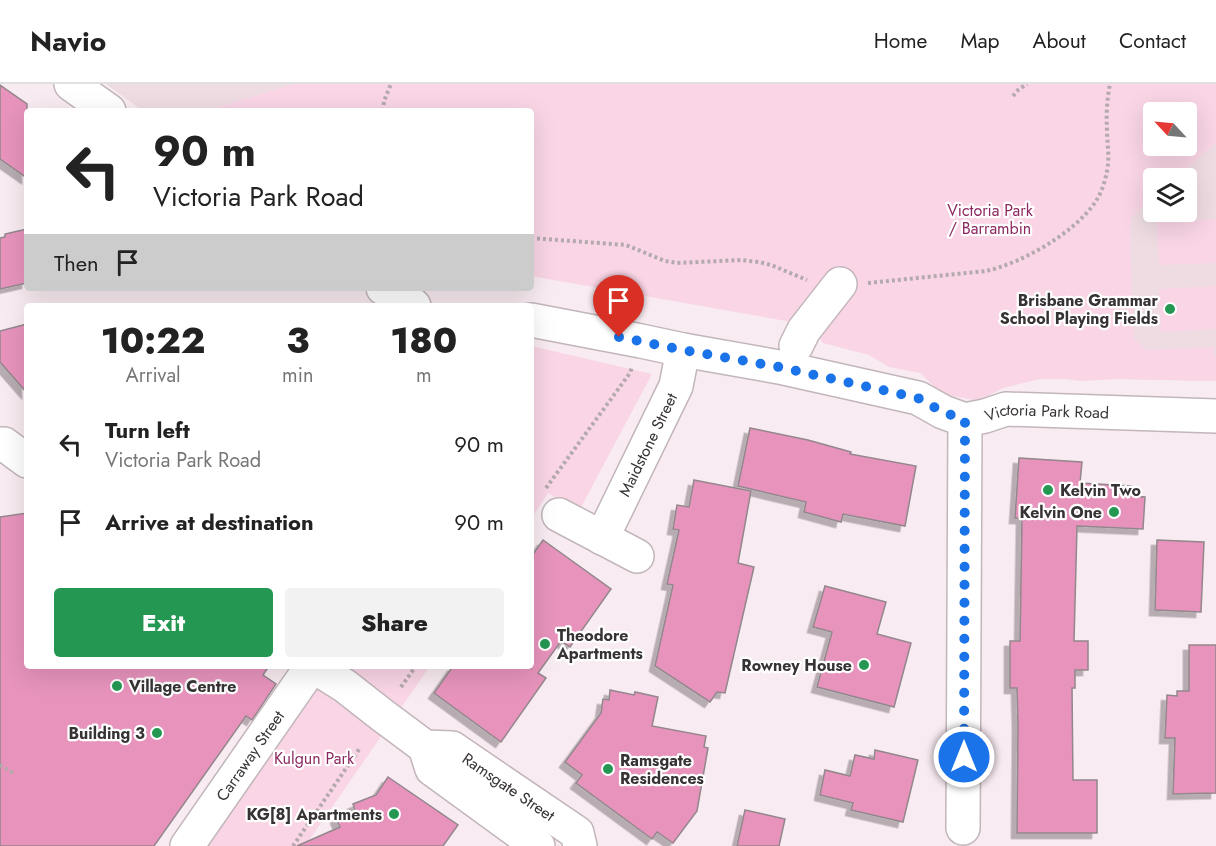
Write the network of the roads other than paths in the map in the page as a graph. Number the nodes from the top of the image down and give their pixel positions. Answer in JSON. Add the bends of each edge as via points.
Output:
{"nodes":[{"id":1,"x":71,"y":84,"type":"edge"},
{"id":2,"x":105,"y":108,"type":"edge"},
{"id":3,"x":840,"y":285,"type":"road end"},
{"id":4,"x":390,"y":291,"type":"edge"},
{"id":5,"x":411,"y":303,"type":"edge"},
{"id":6,"x":534,"y":321,"type":"edge"},
{"id":7,"x":796,"y":346,"type":"dead end"},
{"id":8,"x":683,"y":350,"type":"junction"},
{"id":9,"x":1216,"y":416,"type":"edge"},
{"id":10,"x":965,"y":420,"type":"junction"},
{"id":11,"x":0,"y":444,"type":"edge"},
{"id":12,"x":24,"y":458,"type":"edge"},
{"id":13,"x":551,"y":503,"type":"road end"},
{"id":14,"x":602,"y":538,"type":"junction"},
{"id":15,"x":637,"y":556,"type":"dead end"},
{"id":16,"x":310,"y":669,"type":"edge"},
{"id":17,"x":317,"y":669,"type":"edge"},
{"id":18,"x":425,"y":747,"type":"junction"},
{"id":19,"x":963,"y":828,"type":"dead end"},
{"id":20,"x":187,"y":846,"type":"edge"},
{"id":21,"x":538,"y":846,"type":"edge"},
{"id":22,"x":580,"y":846,"type":"edge"}],
"edges":[{"from":1,"to":2,"type":"street"},
{"from":3,"to":7,"type":"street"},
{"from":4,"to":5,"type":"street"},
{"from":6,"to":8,"type":"street","name":"Victoria Park Road"},
{"from":8,"to":10,"type":"street","name":"Victoria Park Road","via":[[918,398]]},
{"from":8,"to":14,"type":"street","name":"Maidstone Street","via":[[676,386]]},
{"from":9,"to":10,"type":"street","name":"Victoria Park Road","via":[[1006,409]]},
{"from":10,"to":19,"type":"street"},
{"from":11,"to":12,"type":"street"},
{"from":13,"to":14,"type":"street"},
{"from":14,"to":15,"type":"street"},
{"from":16,"to":20,"type":"street","name":"Carraway Street"},
{"from":17,"to":18,"type":"street","name":"Ramsgate Street"},
{"from":18,"to":21,"type":"street","name":"Ramsgate Street","via":[[432,769]]},
{"from":18,"to":22,"type":"street","name":"Ramsgate Street","via":[[452,748],[577,833]]}]}
